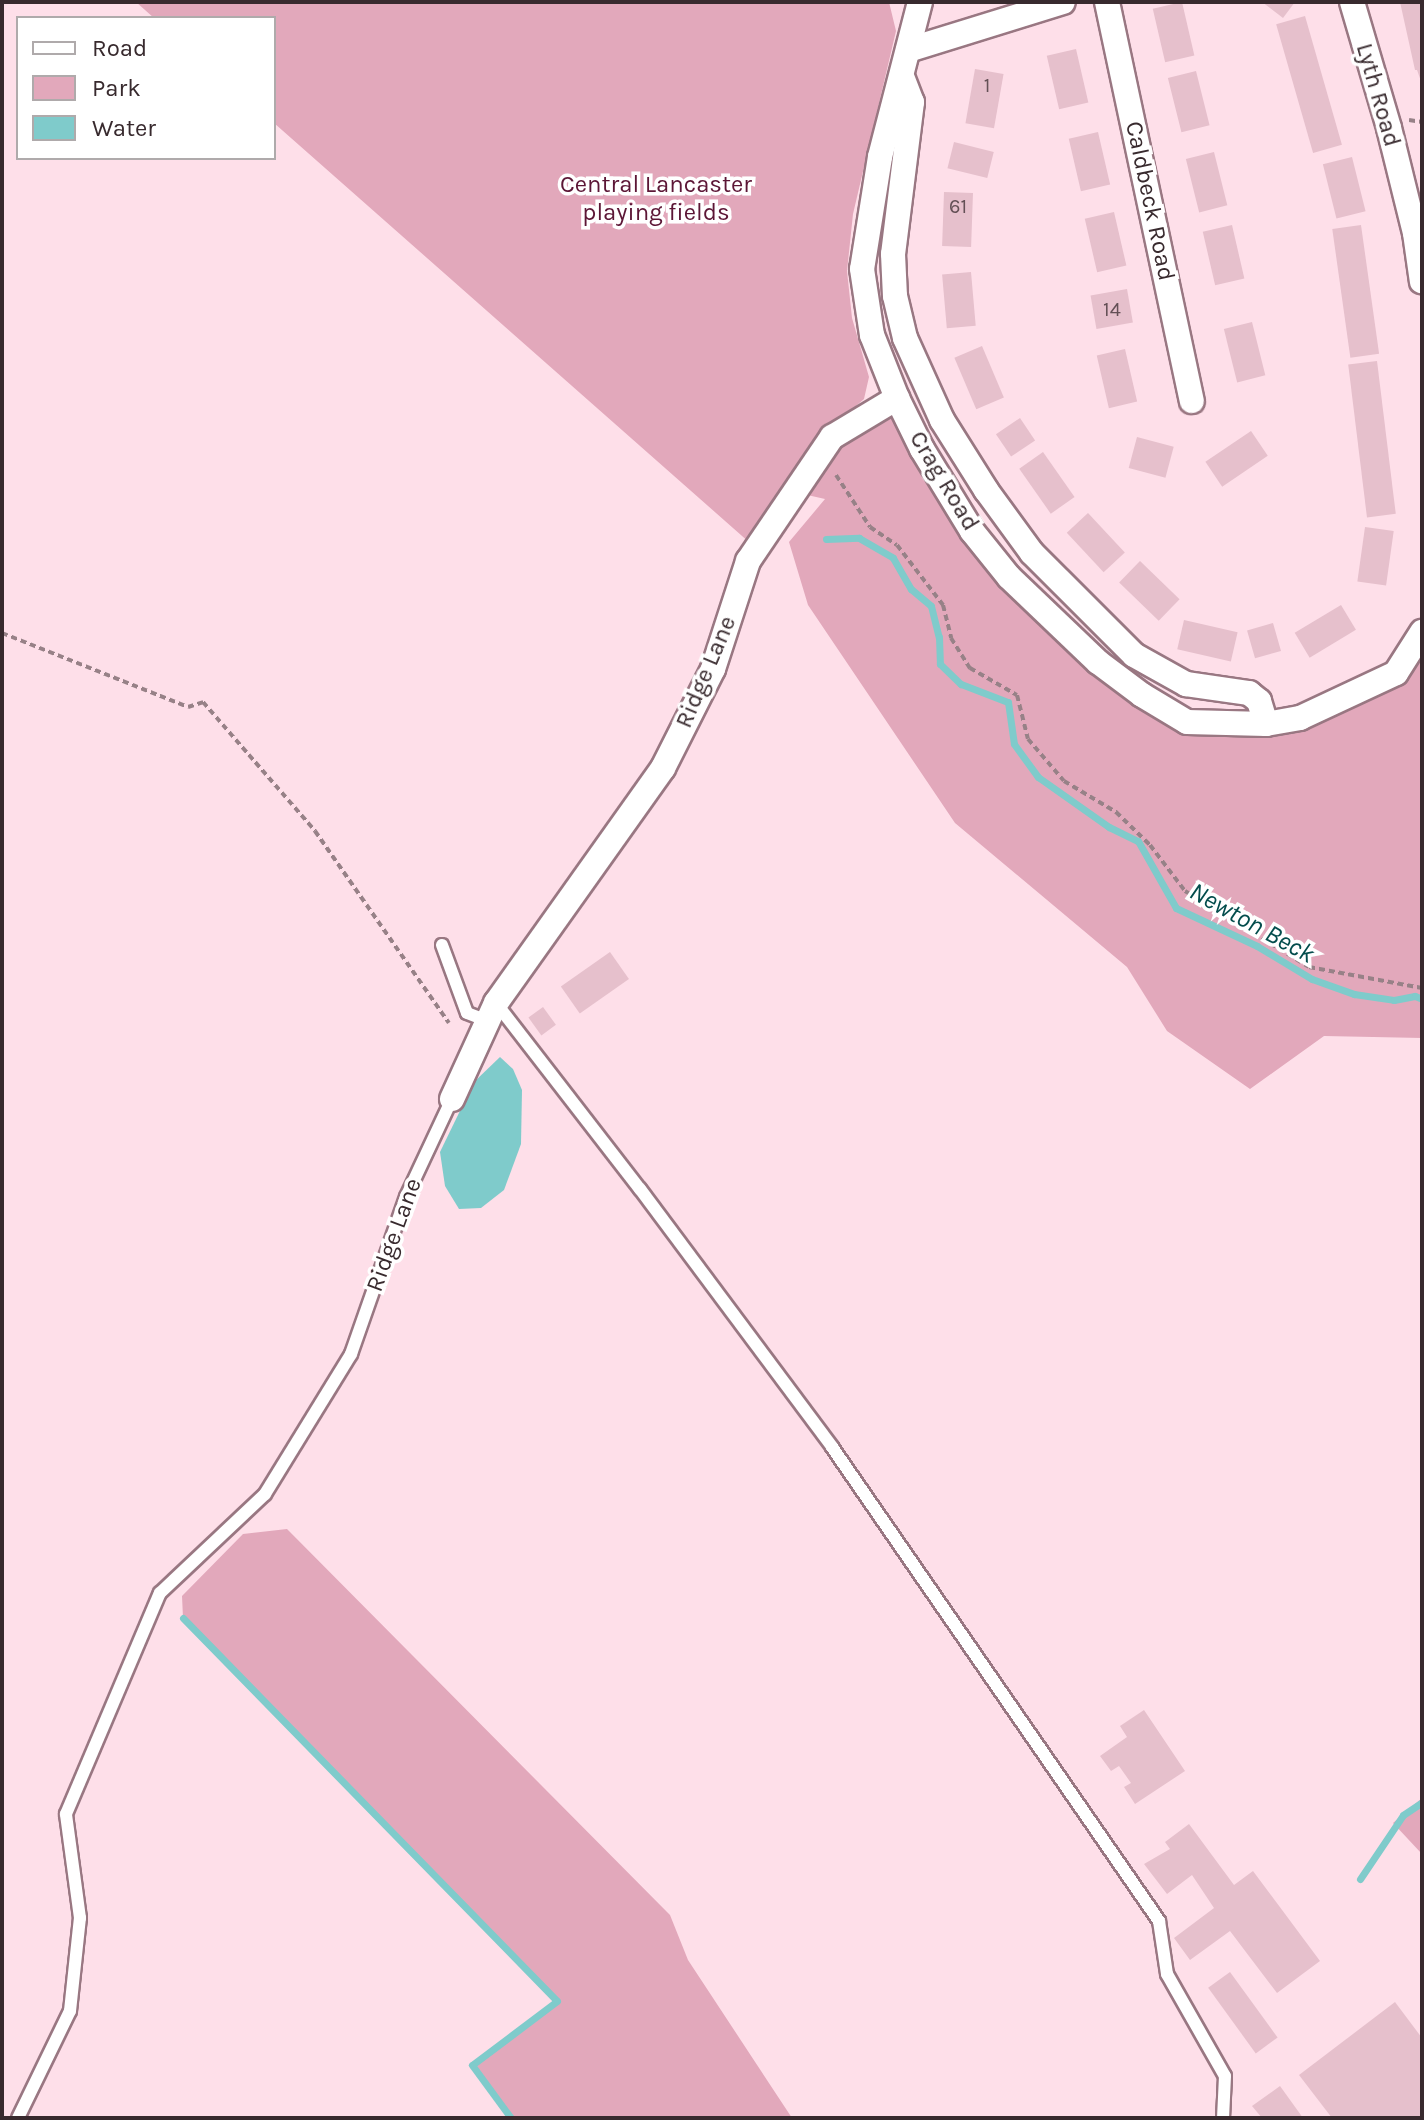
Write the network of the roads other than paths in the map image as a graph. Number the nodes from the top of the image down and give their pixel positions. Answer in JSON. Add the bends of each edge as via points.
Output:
{"nodes":[{"id":1,"x":920,"y":2,"type":"edge"},
{"id":2,"x":1063,"y":2,"type":"edge"},
{"id":3,"x":1107,"y":2,"type":"edge"},
{"id":4,"x":1352,"y":2,"type":"edge"},
{"id":5,"x":908,"y":50,"type":"junction"},
{"id":6,"x":902,"y":77,"type":"junction"},
{"id":7,"x":1422,"y":282,"type":"edge"},
{"id":8,"x":897,"y":398,"type":"junction"},
{"id":9,"x":1192,"y":401,"type":"dead end"},
{"id":10,"x":1422,"y":632,"type":"edge"},
{"id":11,"x":1266,"y":724,"type":"junction"},
{"id":12,"x":442,"y":945,"type":"dead end"},
{"id":13,"x":487,"y":1022,"type":"junction"},
{"id":14,"x":452,"y":1099,"type":"joint"},
{"id":15,"x":18,"y":2118,"type":"edge"},
{"id":16,"x":1223,"y":2118,"type":"edge"}],
"edges":[{"from":1,"to":5,"type":"street","name":"Crag Road"},
{"from":2,"to":5,"type":"street"},
{"from":3,"to":9,"type":"street","name":"Caldbeck Road"},
{"from":4,"to":7,"type":"street","name":"Lyth Road","via":[[1393,143]]},
{"from":5,"to":6,"type":"street","name":"Crag Road"},
{"from":6,"to":8,"type":"street","name":"Crag Road","via":[[880,157],[862,269],[872,335]]},
{"from":6,"to":11,"type":"street","name":"Crag Road","via":[[912,102],[893,254],[895,296],[905,338],[942,420],[1032,553],[1134,655],[1186,684],[1249,693],[1259,701]]},
{"from":8,"to":11,"type":"street","name":"Crag Road","via":[[972,531],[1009,577],[1098,662],[1187,722]]},
{"from":8,"to":13,"type":"street","name":"Ridge Lane","via":[[832,437],[748,561],[713,669],[663,768]]},
{"from":10,"to":11,"type":"street","name":"Crag Road","via":[[1396,673],[1300,718]]},
{"from":12,"to":13,"type":"lane","via":[[467,1013]]},
{"from":13,"to":14,"type":"street","name":"Ridge Lane"},
{"from":13,"to":16,"type":"lane","via":[[640,1189],[832,1447],[1159,1921],[1167,1974],[1225,2076]]},
{"from":14,"to":15,"type":"lane","name":"Ridge Lane","via":[[406,1197],[351,1354],[265,1494],[160,1593],[154,1606],[66,1814],[80,1918],[70,2011]]}]}
